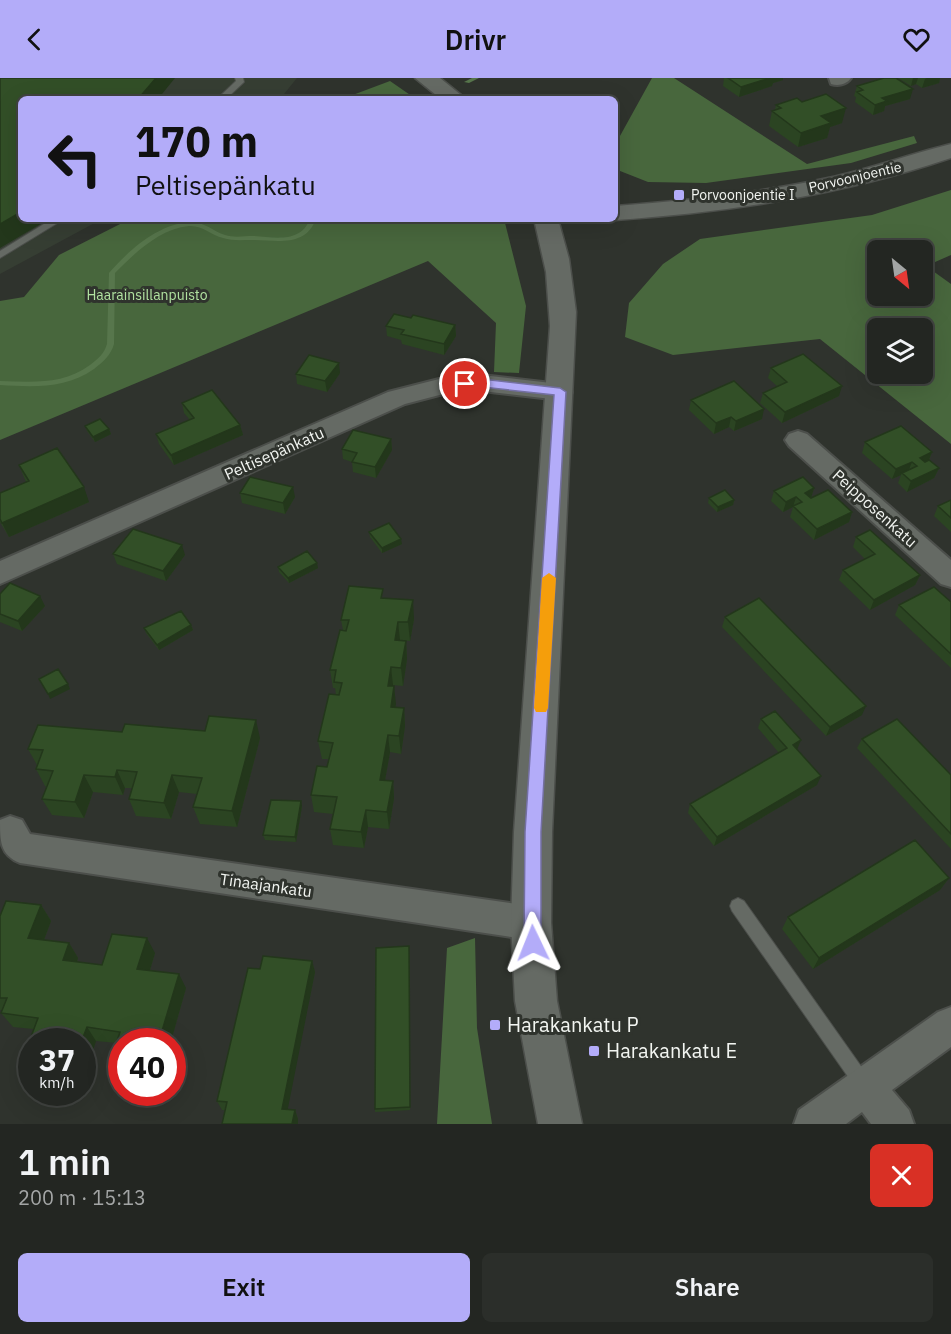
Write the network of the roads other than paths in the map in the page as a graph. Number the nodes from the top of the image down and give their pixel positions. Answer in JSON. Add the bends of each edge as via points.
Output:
{"nodes":[{"id":1,"x":239,"y":78,"type":"edge"},
{"id":2,"x":426,"y":78,"type":"edge"},
{"id":3,"x":224,"y":96,"type":"edge"},
{"id":4,"x":451,"y":96,"type":"edge"},
{"id":5,"x":951,"y":151,"type":"edge"},
{"id":6,"x":618,"y":213,"type":"edge"},
{"id":7,"x":54,"y":222,"type":"edge"},
{"id":8,"x":547,"y":222,"type":"edge"},
{"id":9,"x":0,"y":255,"type":"edge"},
{"id":10,"x":560,"y":392,"type":"junction"},
{"id":11,"x":798,"y":440,"type":"dead end"},
{"id":12,"x":0,"y":573,"type":"edge"},
{"id":13,"x":951,"y":576,"type":"edge"},
{"id":14,"x":10,"y":831,"type":"dead end"},
{"id":15,"x":738,"y":906,"type":"dead end"},
{"id":16,"x":531,"y":923,"type":"junction"},
{"id":17,"x":951,"y":1025,"type":"edge"},
{"id":18,"x":866,"y":1086,"type":"junction"},
{"id":19,"x":560,"y":1124,"type":"edge"},
{"id":20,"x":813,"y":1124,"type":"edge"},
{"id":21,"x":895,"y":1124,"type":"edge"}],
"edges":[{"from":1,"to":3,"type":"lane","via":[[240,82]]},
{"from":2,"to":4,"type":"street"},
{"from":5,"to":6,"type":"street","name":"Porvoonjoentie","via":[[821,187],[743,200]]},
{"from":7,"to":9,"type":"lane"},
{"from":8,"to":10,"type":"street","via":[[563,285]]},
{"from":10,"to":12,"type":"street","name":"Peltisepänkatu","via":[[482,383],[447,385],[397,398]]},
{"from":10,"to":16,"type":"street"},
{"from":11,"to":13,"type":"street","name":"Peipposenkatu"},
{"from":14,"to":16,"type":"street","name":"Tinaajankatu","via":[[20,848]]},
{"from":15,"to":18,"type":"lane"},
{"from":16,"to":19,"type":"street","via":[[536,1001]]},
{"from":17,"to":18,"type":"street"},
{"from":18,"to":20,"type":"street"},
{"from":18,"to":21,"type":"street"}]}
